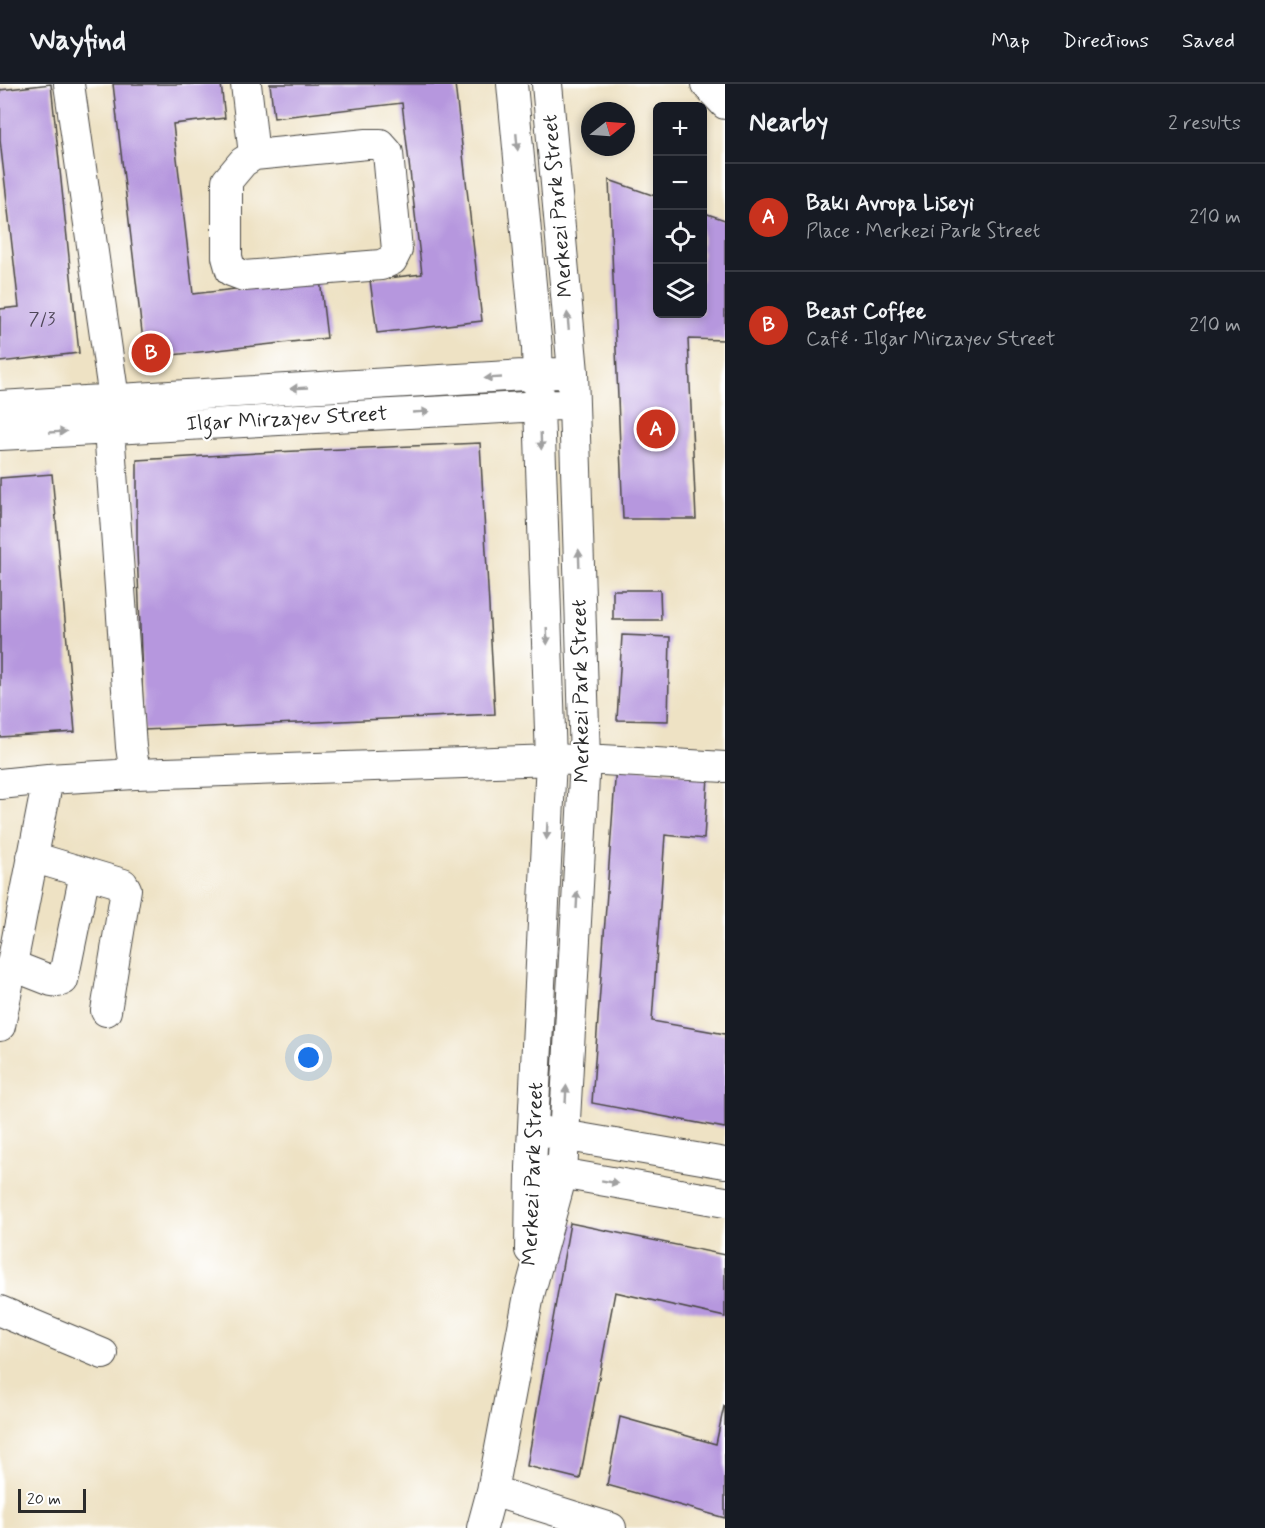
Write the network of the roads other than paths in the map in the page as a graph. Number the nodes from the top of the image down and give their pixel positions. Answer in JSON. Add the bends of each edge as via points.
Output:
{"nodes":[{"id":1,"x":69,"y":84,"type":"edge"},
{"id":2,"x":246,"y":84,"type":"edge"},
{"id":3,"x":512,"y":84,"type":"edge"},
{"id":4,"x":547,"y":84,"type":"edge"},
{"id":5,"x":706,"y":84,"type":"edge"},
{"id":6,"x":725,"y":104,"type":"edge"},
{"id":7,"x":254,"y":155,"type":"junction"},
{"id":8,"x":573,"y":372,"type":"junction"},
{"id":9,"x":538,"y":375,"type":"junction"},
{"id":10,"x":114,"y":399,"type":"junction"},
{"id":11,"x":574,"y":404,"type":"junction"},
{"id":12,"x":0,"y":406,"type":"edge"},
{"id":13,"x":540,"y":406,"type":"junction"},
{"id":14,"x":109,"y":429,"type":"junction"},
{"id":15,"x":0,"y":435,"type":"edge"},
{"id":16,"x":585,"y":759,"type":"junction"},
{"id":17,"x":551,"y":760,"type":"junction"},
{"id":18,"x":725,"y":767,"type":"edge"},
{"id":19,"x":135,"y":774,"type":"junction"},
{"id":20,"x":48,"y":779,"type":"junction"},
{"id":21,"x":0,"y":784,"type":"edge"},
{"id":22,"x":32,"y":857,"type":"junction"},
{"id":23,"x":85,"y":873,"type":"junction"},
{"id":24,"x":11,"y":965,"type":"junction"},
{"id":25,"x":106,"y":1011,"type":"dead end"},
{"id":26,"x":0,"y":1026,"type":"edge"},
{"id":27,"x":533,"y":1130,"type":"junction"},
{"id":28,"x":564,"y":1134,"type":"junction"},
{"id":29,"x":725,"y":1163,"type":"edge"},
{"id":30,"x":531,"y":1168,"type":"junction"},
{"id":31,"x":562,"y":1174,"type":"junction"},
{"id":32,"x":725,"y":1202,"type":"edge"},
{"id":33,"x":529,"y":1295,"type":"junction"},
{"id":34,"x":0,"y":1311,"type":"edge"},
{"id":35,"x":103,"y":1354,"type":"dead end"},
{"id":36,"x":492,"y":1491,"type":"junction"},
{"id":37,"x":482,"y":1528,"type":"edge"},
{"id":38,"x":611,"y":1528,"type":"edge"}],
"edges":[{"from":1,"to":10,"type":"street"},
{"from":2,"to":7,"type":"street"},
{"from":3,"to":9,"type":"street","name":"Merkezi Park Street","one_way":true},
{"from":8,"to":4,"type":"street","name":"Merkezi Park Street","one_way":true},
{"from":5,"to":6,"type":"street"},
{"from":7,"to":7,"type":"street","via":[[380,144],[388,153],[397,250],[392,260],[381,265],[244,276],[231,271],[227,257],[227,181]]},
{"from":8,"to":9,"type":"street","name":"Ilgar Mirzayev Street"},
{"from":8,"to":11,"type":"street","name":"Merkezi Park Street"},
{"from":9,"to":10,"type":"street","name":"Ilgar Mirzayev Street","one_way":true},
{"from":9,"to":13,"type":"street","name":"Merkezi Park Street"},
{"from":10,"to":12,"type":"street","name":"Ilgar Mirzayev Street"},
{"from":11,"to":13,"type":"street","name":"Ilgar Mirzayev Street"},
{"from":16,"to":11,"type":"street","name":"Merkezi Park Street","one_way":true},
{"from":14,"to":13,"type":"street","name":"Ilgar Mirzayev Street","one_way":true},
{"from":13,"to":17,"type":"street","name":"Merkezi Park Street","one_way":true},
{"from":15,"to":14,"type":"street","name":"Ilgar Mirzayev Street","one_way":true},
{"from":14,"to":19,"type":"street"},
{"from":16,"to":17,"type":"street"},
{"from":16,"to":18,"type":"street"},
{"from":28,"to":16,"type":"street","name":"Merkezi Park Street","one_way":true},
{"from":17,"to":19,"type":"street"},
{"from":17,"to":27,"type":"street","name":"Merkezi Park Street","one_way":true},
{"from":19,"to":20,"type":"street"},
{"from":20,"to":21,"type":"street"},
{"from":20,"to":22,"type":"street"},
{"from":22,"to":23,"type":"street"},
{"from":22,"to":24,"type":"street"},
{"from":23,"to":24,"type":"street","via":[[63,980],[52,981]]},
{"from":23,"to":25,"type":"street","via":[[123,884],[126,889]]},
{"from":24,"to":26,"type":"street"},
{"from":27,"to":28,"type":"street"},
{"from":27,"to":30,"type":"street","name":"Merkezi Park Street"},
{"from":28,"to":29,"type":"street"},
{"from":28,"to":31,"type":"street","name":"Merkezi Park Street"},
{"from":30,"to":31,"type":"street"},
{"from":30,"to":33,"type":"street","name":"Merkezi Park Street"},
{"from":31,"to":32,"type":"street","one_way":true},
{"from":31,"to":33,"type":"street","name":"Merkezi Park Street"},
{"from":33,"to":36,"type":"street","name":"Merkezi Park Street"},
{"from":34,"to":35,"type":"street"},
{"from":36,"to":37,"type":"street","name":"Merkezi Park Street"},
{"from":36,"to":38,"type":"street"}]}
